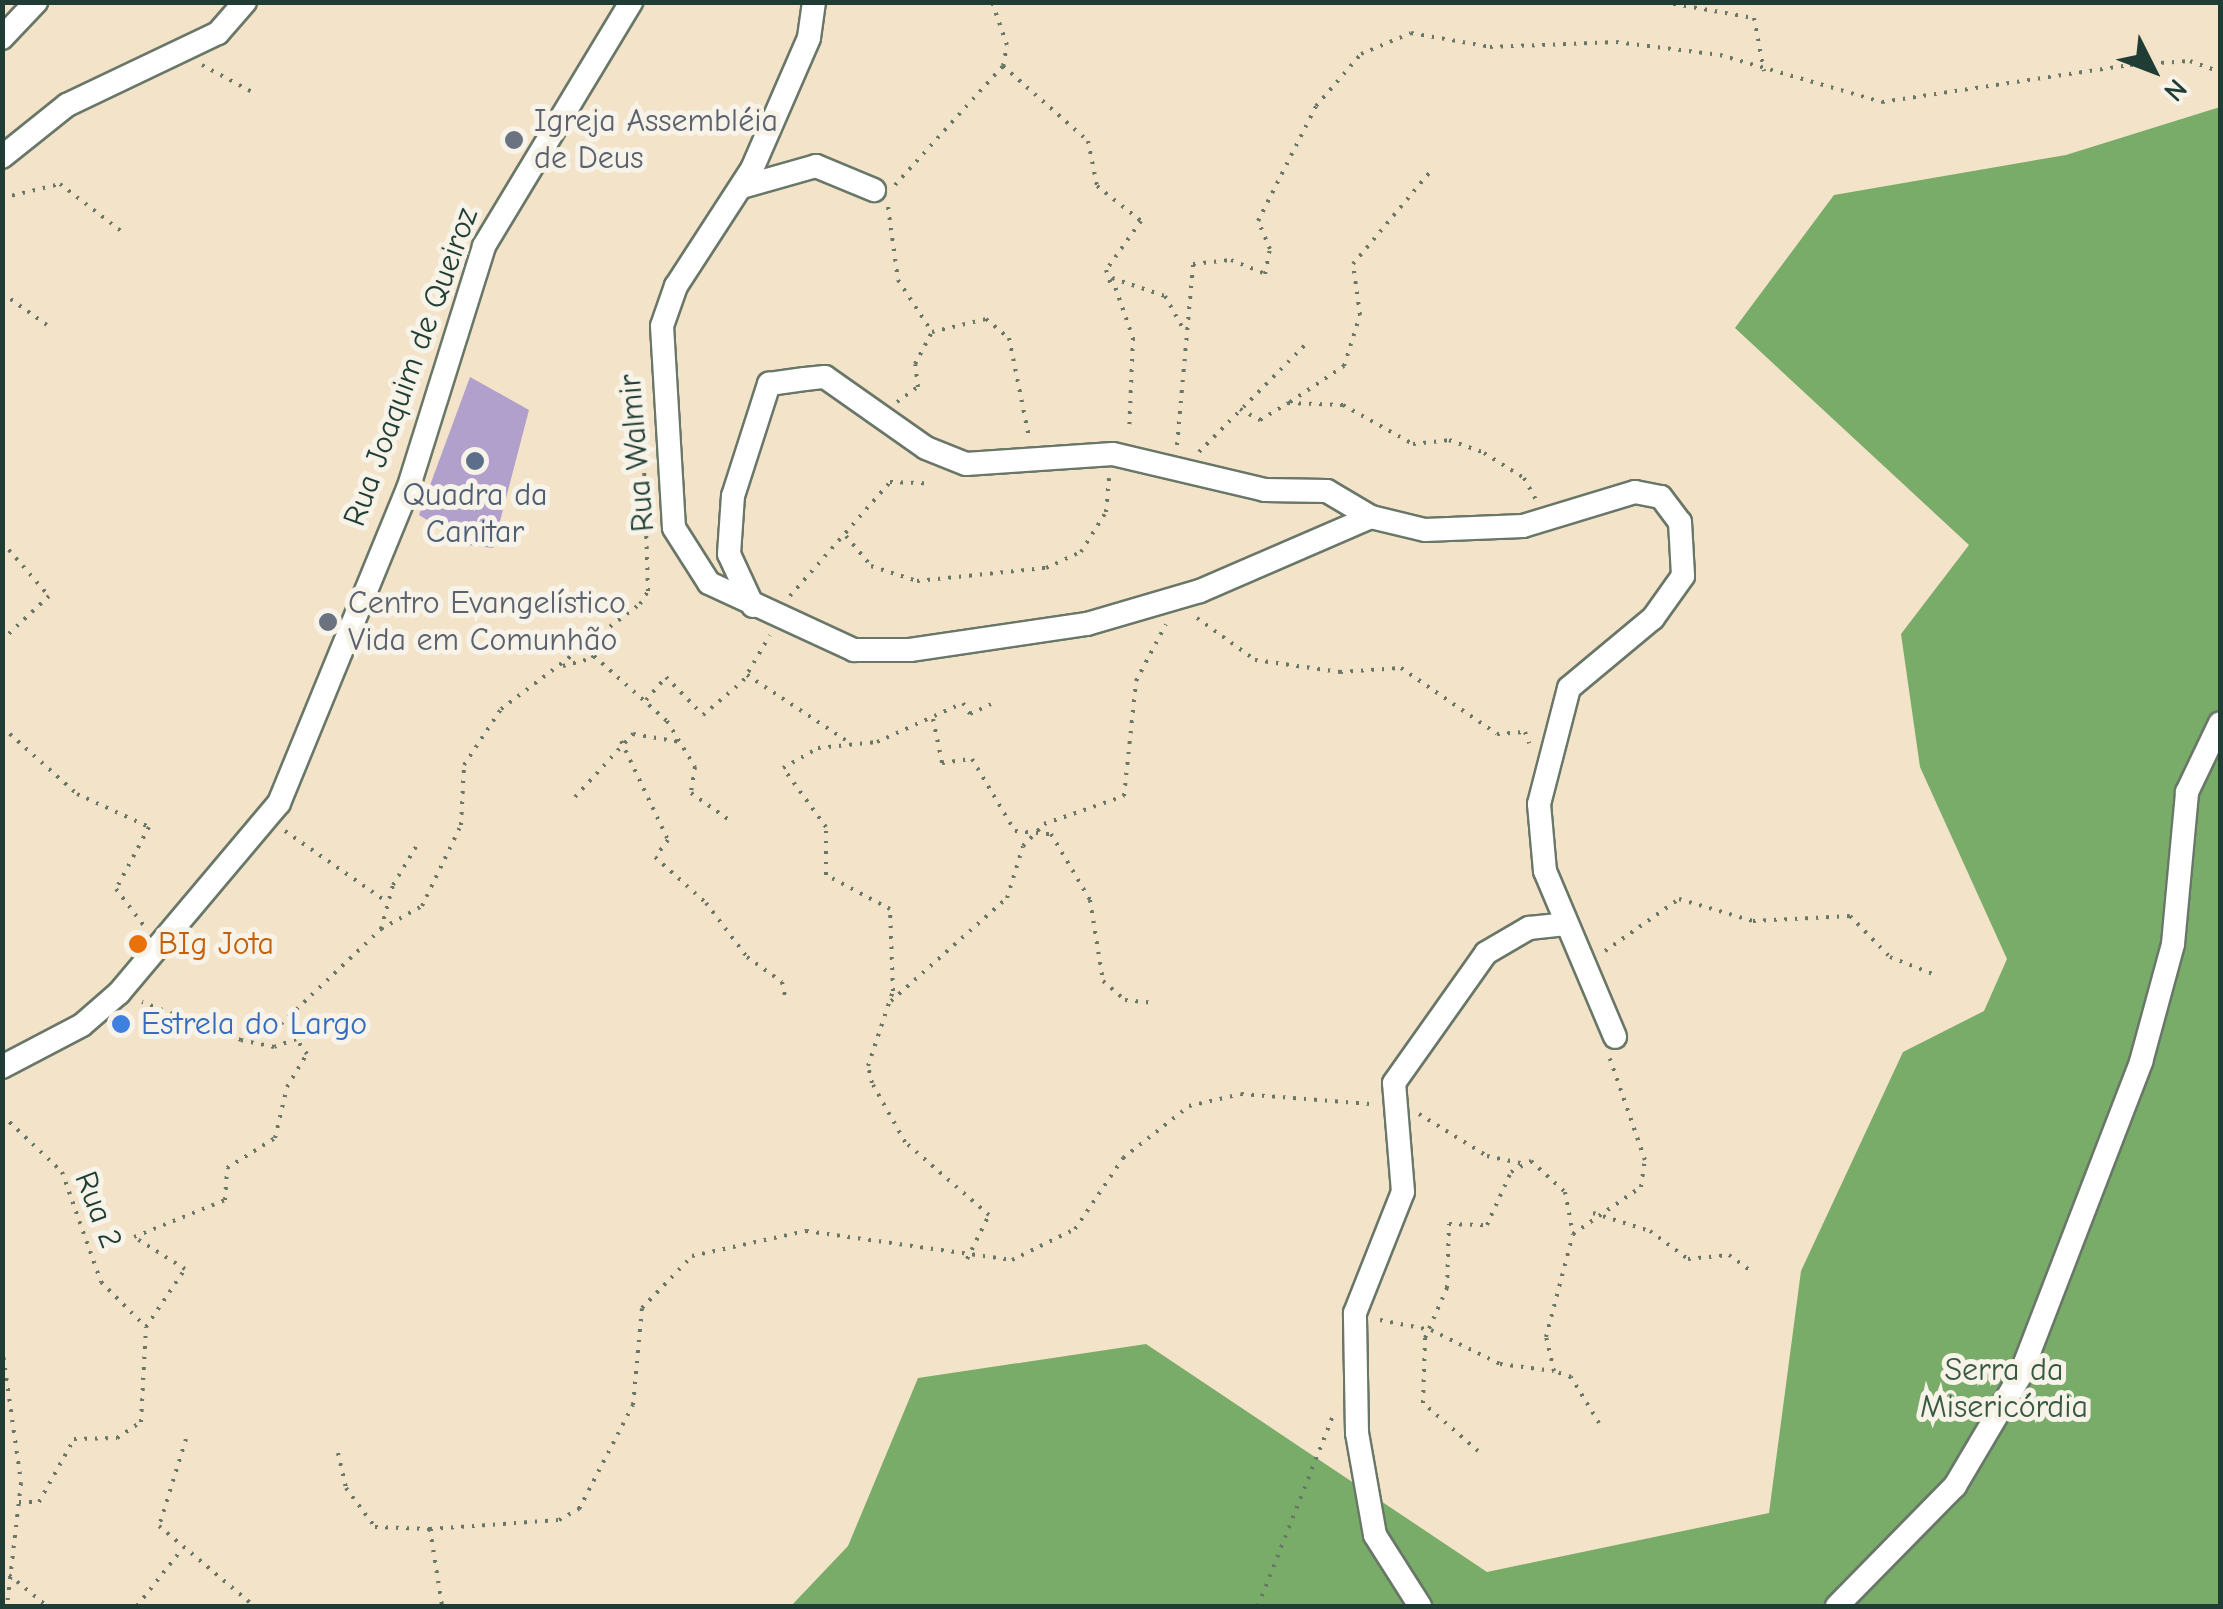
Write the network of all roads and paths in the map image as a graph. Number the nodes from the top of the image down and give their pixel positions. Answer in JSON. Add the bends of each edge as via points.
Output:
{"nodes":[{"id":1,"x":36,"y":2,"type":"edge"},
{"id":2,"x":245,"y":2,"type":"edge"},
{"id":3,"x":632,"y":2,"type":"edge"},
{"id":4,"x":814,"y":2,"type":"edge"},
{"id":5,"x":992,"y":2,"type":"edge"},
{"id":6,"x":1663,"y":2,"type":"edge"},
{"id":7,"x":2,"y":38,"type":"edge"},
{"id":8,"x":182,"y":50,"type":"junction"},
{"id":9,"x":1003,"y":66,"type":"junction"},
{"id":10,"x":1764,"y":71,"type":"junction"},
{"id":11,"x":2220,"y":72,"type":"edge"},
{"id":12,"x":252,"y":92,"type":"dead end"},
{"id":13,"x":2,"y":157,"type":"edge"},
{"id":14,"x":1429,"y":172,"type":"dead end"},
{"id":15,"x":742,"y":188,"type":"junction"},
{"id":16,"x":874,"y":190,"type":"dead end"},
{"id":17,"x":2,"y":198,"type":"edge"},
{"id":18,"x":125,"y":234,"type":"dead end"},
{"id":19,"x":1111,"y":285,"type":"junction"},
{"id":20,"x":2,"y":292,"type":"edge"},
{"id":21,"x":48,"y":325,"type":"dead end"},
{"id":22,"x":932,"y":332,"type":"junction"},
{"id":23,"x":1184,"y":334,"type":"junction"},
{"id":24,"x":1308,"y":342,"type":"dead end"},
{"id":25,"x":918,"y":387,"type":"dead end"},
{"id":26,"x":646,"y":390,"type":"dead end"},
{"id":27,"x":1288,"y":402,"type":"junction"},
{"id":28,"x":1240,"y":409,"type":"junction"},
{"id":29,"x":1120,"y":455,"type":"junction"},
{"id":30,"x":1028,"y":464,"type":"junction"},
{"id":31,"x":1180,"y":467,"type":"junction"},
{"id":32,"x":924,"y":482,"type":"dead end"},
{"id":33,"x":1371,"y":517,"type":"junction"},
{"id":34,"x":1536,"y":523,"type":"junction"},
{"id":35,"x":846,"y":536,"type":"junction"},
{"id":36,"x":2,"y":542,"type":"edge"},
{"id":37,"x":1174,"y":602,"type":"junction"},
{"id":38,"x":753,"y":606,"type":"junction"},
{"id":39,"x":779,"y":618,"type":"junction"},
{"id":40,"x":616,"y":630,"type":"junction"},
{"id":41,"x":2,"y":640,"type":"edge"},
{"id":42,"x":594,"y":656,"type":"junction"},
{"id":43,"x":558,"y":667,"type":"junction"},
{"id":44,"x":746,"y":675,"type":"junction"},
{"id":45,"x":646,"y":700,"type":"junction"},
{"id":46,"x":991,"y":704,"type":"dead end"},
{"id":47,"x":933,"y":719,"type":"junction"},
{"id":48,"x":2220,"y":723,"type":"edge"},
{"id":49,"x":2,"y":726,"type":"edge"},
{"id":50,"x":621,"y":741,"type":"junction"},
{"id":51,"x":680,"y":742,"type":"junction"},
{"id":52,"x":850,"y":742,"type":"junction"},
{"id":53,"x":1548,"y":760,"type":"junction"},
{"id":54,"x":575,"y":797,"type":"dead end"},
{"id":55,"x":269,"y":820,"type":"junction"},
{"id":56,"x":728,"y":820,"type":"dead end"},
{"id":57,"x":1041,"y":827,"type":"junction"},
{"id":58,"x":420,"y":840,"type":"dead end"},
{"id":59,"x":387,"y":902,"type":"junction"},
{"id":60,"x":1566,"y":924,"type":"junction"},
{"id":61,"x":381,"y":929,"type":"junction"},
{"id":62,"x":160,"y":947,"type":"junction"},
{"id":63,"x":1586,"y":966,"type":"junction"},
{"id":64,"x":1938,"y":976,"type":"dead end"},
{"id":65,"x":120,"y":993,"type":"junction"},
{"id":66,"x":785,"y":996,"type":"dead end"},
{"id":67,"x":892,"y":1002,"type":"junction"},
{"id":68,"x":1152,"y":1003,"type":"dead end"},
{"id":69,"x":281,"y":1024,"type":"dead end"},
{"id":70,"x":1615,"y":1037,"type":"joint"},
{"id":71,"x":2,"y":1066,"type":"edge"},
{"id":72,"x":1391,"y":1104,"type":"junction"},
{"id":73,"x":2,"y":1115,"type":"edge"},
{"id":74,"x":1521,"y":1163,"type":"junction"},
{"id":75,"x":1594,"y":1214,"type":"junction"},
{"id":76,"x":1573,"y":1234,"type":"junction"},
{"id":77,"x":967,"y":1260,"type":"junction"},
{"id":78,"x":1750,"y":1271,"type":"dead end"},
{"id":79,"x":1374,"y":1304,"type":"dead end"},
{"id":80,"x":146,"y":1327,"type":"junction"},
{"id":81,"x":1431,"y":1330,"type":"junction"},
{"id":82,"x":6,"y":1348,"type":"edge"},
{"id":83,"x":1554,"y":1371,"type":"junction"},
{"id":84,"x":1335,"y":1408,"type":"dead end"},
{"id":85,"x":1598,"y":1423,"type":"dead end"},
{"id":86,"x":186,"y":1438,"type":"dead end"},
{"id":87,"x":1478,"y":1451,"type":"dead end"},
{"id":88,"x":338,"y":1453,"type":"dead end"},
{"id":89,"x":19,"y":1502,"type":"junction"},
{"id":90,"x":430,"y":1529,"type":"junction"},
{"id":91,"x":182,"y":1550,"type":"junction"},
{"id":92,"x":9,"y":1575,"type":"junction"},
{"id":93,"x":246,"y":1604,"type":"edge"},
{"id":94,"x":7,"y":1606,"type":"edge"},
{"id":95,"x":47,"y":1606,"type":"edge"},
{"id":96,"x":137,"y":1606,"type":"edge"},
{"id":97,"x":254,"y":1606,"type":"edge"},
{"id":98,"x":442,"y":1606,"type":"edge"},
{"id":99,"x":1258,"y":1606,"type":"edge"},
{"id":100,"x":1420,"y":1606,"type":"edge"},
{"id":101,"x":1837,"y":1606,"type":"edge"}],
"edges":[{"from":1,"to":7,"type":"street"},
{"from":2,"to":8,"type":"street","via":[[218,33]]},
{"from":3,"to":55,"type":"street","name":"Rua Joaquim de Queiroz","via":[[484,246],[408,489]]},
{"from":4,"to":15,"type":"street","name":"Rua Walmir","via":[[797,67]]},
{"from":5,"to":9,"type":"path","via":[[1007,45]]},
{"from":6,"to":10,"type":"path","via":[[1754,18]]},
{"from":8,"to":12,"type":"path"},
{"from":8,"to":13,"type":"street","via":[[68,106]]},
{"from":9,"to":19,"type":"path","via":[[1088,141],[1097,186],[1141,221],[1106,270],[1104,286]]},
{"from":9,"to":22,"type":"path","via":[[883,194],[898,280]]},
{"from":10,"to":11,"type":"path","via":[[1882,102],[2147,64],[2190,61]]},
{"from":10,"to":23,"type":"path","via":[[1616,42],[1490,47],[1411,33],[1361,54],[1316,106],[1258,220],[1270,249],[1264,274],[1231,260],[1193,264]]},
{"from":14,"to":27,"type":"path","via":[[1353,264],[1360,315],[1344,366]]},
{"from":15,"to":16,"type":"street","via":[[816,166]]},
{"from":15,"to":38,"type":"street","name":"Rua Walmir","via":[[676,286],[660,344],[678,544],[709,584]]},
{"from":17,"to":18,"type":"path","via":[[60,184]]},
{"from":19,"to":23,"type":"path","via":[[1166,296]]},
{"from":19,"to":29,"type":"path","via":[[1134,350]]},
{"from":20,"to":21,"type":"path"},
{"from":22,"to":25,"type":"path","via":[[915,364]]},
{"from":22,"to":30,"type":"path","via":[[964,318],[1004,330]]},
{"from":23,"to":31,"type":"path"},
{"from":24,"to":28,"type":"path"},
{"from":26,"to":40,"type":"path","via":[[637,429],[648,591]]},
{"from":27,"to":28,"type":"path","via":[[1260,420]]},
{"from":27,"to":34,"type":"path","via":[[1343,405],[1413,444],[1449,440],[1484,453],[1536,491]]},
{"from":28,"to":31,"type":"path"},
{"from":29,"to":30,"type":"street"},
{"from":29,"to":31,"type":"street"},
{"from":29,"to":35,"type":"path","via":[[1106,512],[1066,562],[918,582],[870,566]]},
{"from":30,"to":38,"type":"street","via":[[987,468],[941,456],[825,377],[769,384],[727,542]]},
{"from":31,"to":33,"type":"street","via":[[1265,490],[1327,491]]},
{"from":32,"to":35,"type":"path","via":[[890,482]]},
{"from":33,"to":34,"type":"street","via":[[1425,530]]},
{"from":33,"to":37,"type":"street","name":"Rua Walmir","via":[[1330,528],[1258,573]]},
{"from":34,"to":53,"type":"street","via":[[1653,494],[1676,511],[1685,563],[1668,603],[1569,688]]},
{"from":35,"to":39,"type":"path","via":[[813,559]]},
{"from":36,"to":41,"type":"path","via":[[49,596]]},
{"from":37,"to":39,"type":"street","name":"Rua Walmir","via":[[1087,624],[910,650],[854,650]]},
{"from":37,"to":53,"type":"path","via":[[1255,660],[1340,672],[1400,668],[1497,734],[1525,732]]},
{"from":37,"to":57,"type":"path","via":[[1136,682],[1124,796]]},
{"from":38,"to":39,"type":"street","name":"Rua Walmir"},
{"from":39,"to":44,"type":"path"},
{"from":40,"to":42,"type":"path"},
{"from":40,"to":43,"type":"path"},
{"from":42,"to":43,"type":"path"},
{"from":42,"to":45,"type":"path"},
{"from":43,"to":61,"type":"path","via":[[483,732],[464,765],[461,825],[446,866],[422,906]]},
{"from":44,"to":45,"type":"path","via":[[703,715],[666,677]]},
{"from":44,"to":52,"type":"path"},
{"from":45,"to":51,"type":"path"},
{"from":46,"to":47,"type":"path","via":[[970,714],[962,703]]},
{"from":47,"to":52,"type":"path"},
{"from":47,"to":57,"type":"path","via":[[942,764],[972,759],[1015,831]]},
{"from":48,"to":101,"type":"street","via":[[2187,792],[2173,944],[2141,1062],[2020,1376],[1955,1486]]},
{"from":49,"to":62,"type":"path","via":[[77,794],[149,826],[116,889]]},
{"from":50,"to":51,"type":"path","via":[[647,732]]},
{"from":50,"to":54,"type":"path"},
{"from":50,"to":66,"type":"path","via":[[665,830],[655,858],[706,903],[746,957],[782,982]]},
{"from":51,"to":56,"type":"path","via":[[694,767],[691,793]]},
{"from":52,"to":67,"type":"path","via":[[783,768],[826,828],[826,874],[890,909]]},
{"from":53,"to":60,"type":"street","via":[[1538,832]]},
{"from":55,"to":59,"type":"path"},
{"from":55,"to":62,"type":"street","name":"Rua Joaquim de Queiroz"},
{"from":57,"to":67,"type":"path","via":[[1023,846],[1007,898]]},
{"from":57,"to":68,"type":"path","via":[[1090,900],[1103,982],[1125,1000]]},
{"from":58,"to":59,"type":"path"},
{"from":59,"to":61,"type":"path"},
{"from":60,"to":63,"type":"street"},
{"from":60,"to":72,"type":"street","via":[[1529,928],[1486,952],[1465,995],[1402,1062]]},
{"from":61,"to":69,"type":"path"},
{"from":62,"to":65,"type":"street","name":"Rua Joaquim de Queiroz"},
{"from":63,"to":64,"type":"path","via":[[1679,900],[1754,921],[1850,916],[1890,958]]},
{"from":63,"to":70,"type":"street"},
{"from":65,"to":71,"type":"street","name":"Rua Joaquim de Queiroz","via":[[82,1026]]},
{"from":65,"to":80,"type":"path","via":[[241,1040],[274,1046],[296,1039],[307,1054],[287,1087],[276,1138],[226,1168],[226,1200],[134,1237],[184,1269]]},
{"from":67,"to":77,"type":"path","via":[[868,1066],[876,1103],[905,1142],[990,1215]]},
{"from":70,"to":75,"type":"path","via":[[1608,1061],[1645,1160],[1634,1195]]},
{"from":72,"to":74,"type":"path","via":[[1487,1156]]},
{"from":72,"to":77,"type":"path","via":[[1255,1094],[1189,1106],[1123,1158],[1075,1228],[1012,1260]]},
{"from":72,"to":100,"type":"street","via":[[1403,1192],[1355,1313],[1357,1433],[1374,1535]]},
{"from":73,"to":80,"type":"path","name":"Rua 2","via":[[62,1172],[102,1282]]},
{"from":74,"to":76,"type":"path","via":[[1565,1192]]},
{"from":74,"to":81,"type":"path","via":[[1488,1225],[1449,1224],[1448,1288]]},
{"from":75,"to":76,"type":"path"},
{"from":75,"to":78,"type":"path","via":[[1650,1231],[1688,1259],[1730,1255]]},
{"from":76,"to":83,"type":"path","via":[[1547,1312]]},
{"from":77,"to":90,"type":"path","via":[[932,1242],[806,1231],[692,1256],[642,1308],[632,1405],[579,1510],[547,1522],[503,1518]]},
{"from":79,"to":81,"type":"path","via":[[1375,1320]]},
{"from":80,"to":89,"type":"path","via":[[141,1422],[116,1438],[74,1438],[40,1502]]},
{"from":81,"to":83,"type":"path","via":[[1500,1364]]},
{"from":81,"to":87,"type":"path","via":[[1423,1403]]},
{"from":82,"to":89,"type":"path"},
{"from":83,"to":85,"type":"path","via":[[1571,1377]]},
{"from":84,"to":99,"type":"path"},
{"from":86,"to":91,"type":"path","via":[[159,1526]]},
{"from":88,"to":90,"type":"path","via":[[346,1488],[374,1527]]},
{"from":89,"to":92,"type":"path"},
{"from":90,"to":98,"type":"path"},
{"from":91,"to":93,"type":"path"},
{"from":91,"to":96,"type":"path"},
{"from":92,"to":94,"type":"path"},
{"from":92,"to":95,"type":"path"},
{"from":93,"to":97,"type":"path"}]}
